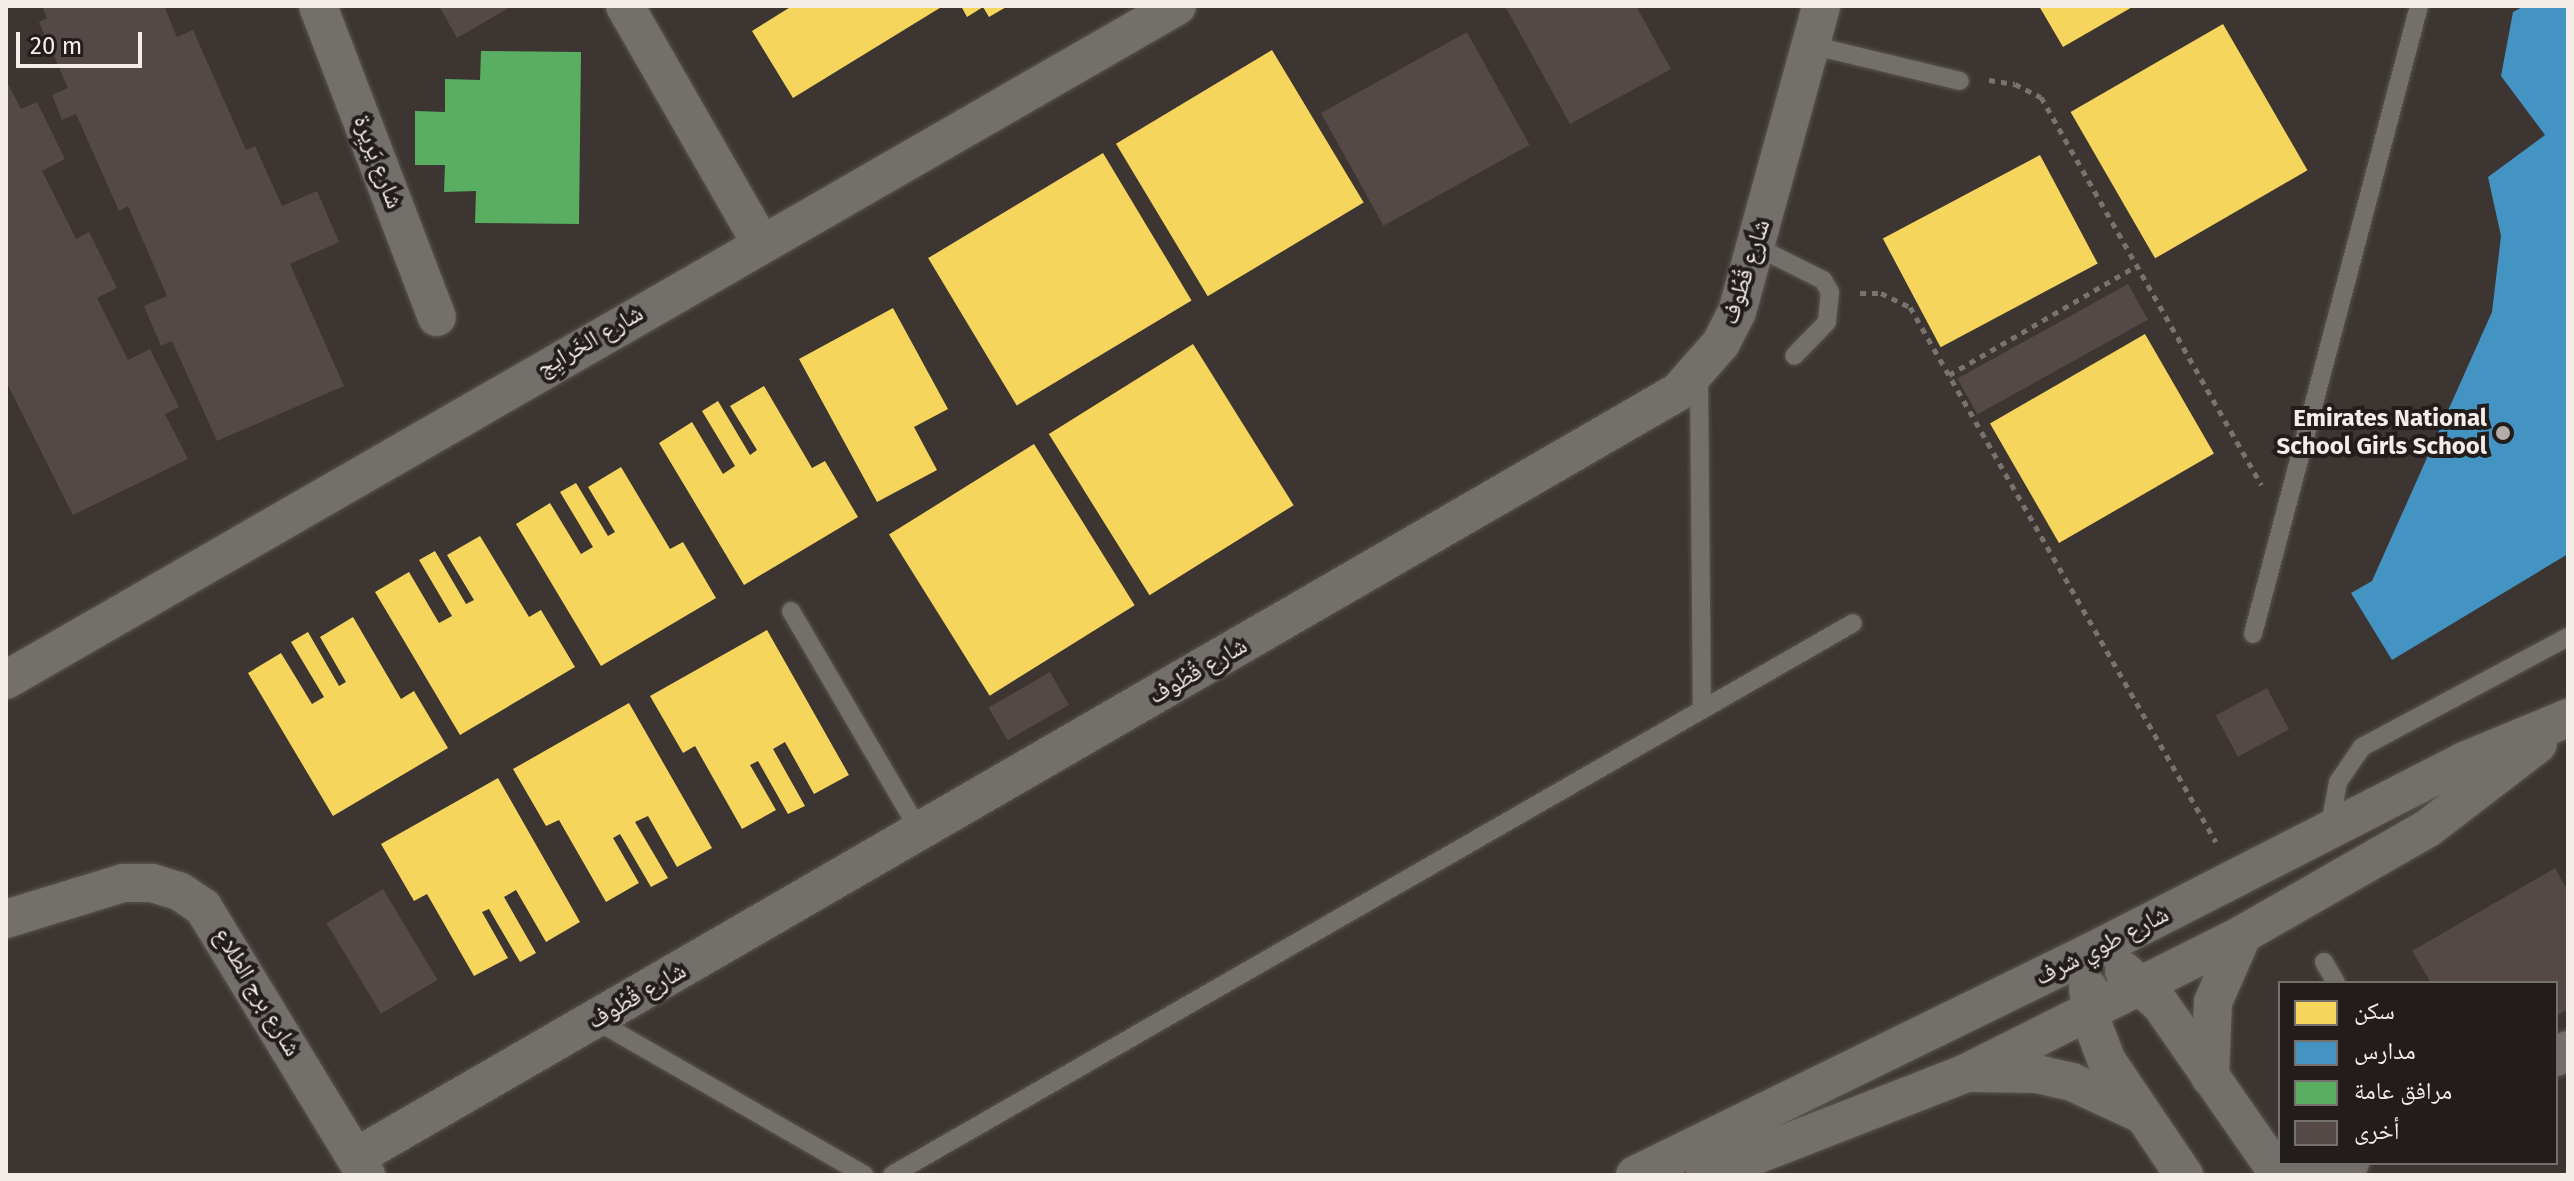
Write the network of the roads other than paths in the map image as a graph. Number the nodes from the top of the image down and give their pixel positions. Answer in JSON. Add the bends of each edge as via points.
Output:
{"nodes":[{"id":1,"x":318,"y":6,"type":"edge"},
{"id":2,"x":1177,"y":6,"type":"edge"},
{"id":3,"x":1821,"y":6,"type":"edge"},
{"id":4,"x":2419,"y":6,"type":"edge"},
{"id":5,"x":636,"y":10,"type":"edge"},
{"id":6,"x":1811,"y":45,"type":"junction"},
{"id":7,"x":1960,"y":81,"type":"road end"},
{"id":8,"x":760,"y":242,"type":"junction"},
{"id":9,"x":1757,"y":247,"type":"junction"},
{"id":10,"x":437,"y":317,"type":"dead end"},
{"id":11,"x":1794,"y":356,"type":"dead end"},
{"id":12,"x":1699,"y":372,"type":"junction"},
{"id":13,"x":791,"y":611,"type":"dead end"},
{"id":14,"x":1853,"y":623,"type":"dead end"},
{"id":15,"x":2253,"y":634,"type":"dead end"},
{"id":16,"x":2568,"y":637,"type":"edge"},
{"id":17,"x":6,"y":680,"type":"edge"},
{"id":18,"x":1702,"y":709,"type":"junction"},
{"id":19,"x":2568,"y":719,"type":"edge"},
{"id":20,"x":2329,"y":831,"type":"junction"},
{"id":21,"x":920,"y":832,"type":"junction"},
{"id":22,"x":6,"y":919,"type":"edge"},
{"id":23,"x":2243,"y":934,"type":"junction"},
{"id":24,"x":2089,"y":953,"type":"junction"},
{"id":25,"x":2324,"y":962,"type":"dead end"},
{"id":26,"x":2335,"y":981,"type":"edge"},
{"id":27,"x":2142,"y":985,"type":"junction"},
{"id":28,"x":2090,"y":1010,"type":"junction"},
{"id":29,"x":595,"y":1020,"type":"junction"},
{"id":30,"x":1966,"y":1073,"type":"junction"},
{"id":31,"x":2210,"y":1077,"type":"junction"},
{"id":32,"x":2139,"y":1113,"type":"junction"},
{"id":33,"x":2338,"y":1165,"type":"edge"},
{"id":34,"x":361,"y":1166,"type":"edge"},
{"id":35,"x":865,"y":1175,"type":"edge"},
{"id":36,"x":892,"y":1175,"type":"edge"},
{"id":37,"x":1635,"y":1175,"type":"edge"},
{"id":38,"x":1705,"y":1175,"type":"edge"},
{"id":39,"x":2184,"y":1175,"type":"edge"},
{"id":40,"x":2281,"y":1175,"type":"edge"}],
"edges":[{"from":1,"to":10,"type":"street","name":"شارع يَريِرة"},
{"from":2,"to":8,"type":"street","name":"شارع الخَرايِج"},
{"from":3,"to":6,"type":"street","name":"شارع قُطُوف"},
{"from":4,"to":15,"type":"lane"},
{"from":5,"to":8,"type":"street"},
{"from":6,"to":7,"type":"lane"},
{"from":6,"to":9,"type":"street","name":"شارع قُطُوف"},
{"from":8,"to":17,"type":"street","name":"شارع الخَرايِج"},
{"from":9,"to":11,"type":"lane","via":[[1823,280],[1833,302],[1827,322]]},
{"from":9,"to":12,"type":"street","name":"شارع قُطُوف","via":[[1737,312]]},
{"from":12,"to":18,"type":"lane"},
{"from":12,"to":21,"type":"street","name":"شارع قُطُوف","via":[[1654,408]]},
{"from":13,"to":21,"type":"lane"},
{"from":14,"to":18,"type":"lane"},
{"from":16,"to":20,"type":"lane","via":[[2362,747],[2338,782]]},
{"from":18,"to":36,"type":"lane"},
{"from":19,"to":20,"type":"street","name":"شارع طوي شرف","via":[[2464,761]]},
{"from":19,"to":23,"type":"street","name":"شارع طوي شرف","via":[[2428,828]]},
{"from":20,"to":24,"type":"street","name":"شارع طوي شرف"},
{"from":21,"to":29,"type":"street","name":"شارع قُطُوف"},
{"from":22,"to":34,"type":"street","name":"شارع برج الطلاع","via":[[123,883],[152,883],[191,899],[221,930]]},
{"from":23,"to":27,"type":"street","name":"شارع طوي شرف"},
{"from":23,"to":31,"type":"street","via":[[2213,1002]]},
{"from":24,"to":27,"type":"street"},
{"from":24,"to":28,"type":"street"},
{"from":24,"to":37,"type":"street","name":"شارع طوي شرف"},
{"from":25,"to":26,"type":"lane"},
{"from":27,"to":28,"type":"street","name":"شارع طوي شرف"},
{"from":27,"to":31,"type":"street"},
{"from":28,"to":30,"type":"street","name":"شارع طوي شرف"},
{"from":28,"to":32,"type":"street","via":[[2107,1061]]},
{"from":29,"to":34,"type":"street","name":"شارع قُطُوف"},
{"from":29,"to":35,"type":"lane"},
{"from":30,"to":32,"type":"street","via":[[2037,1074],[2107,1096]]},
{"from":30,"to":38,"type":"street","name":"شارع طوي شرف"},
{"from":31,"to":40,"type":"street"},
{"from":32,"to":39,"type":"street"},
{"from":33,"to":40,"type":"street"}]}
